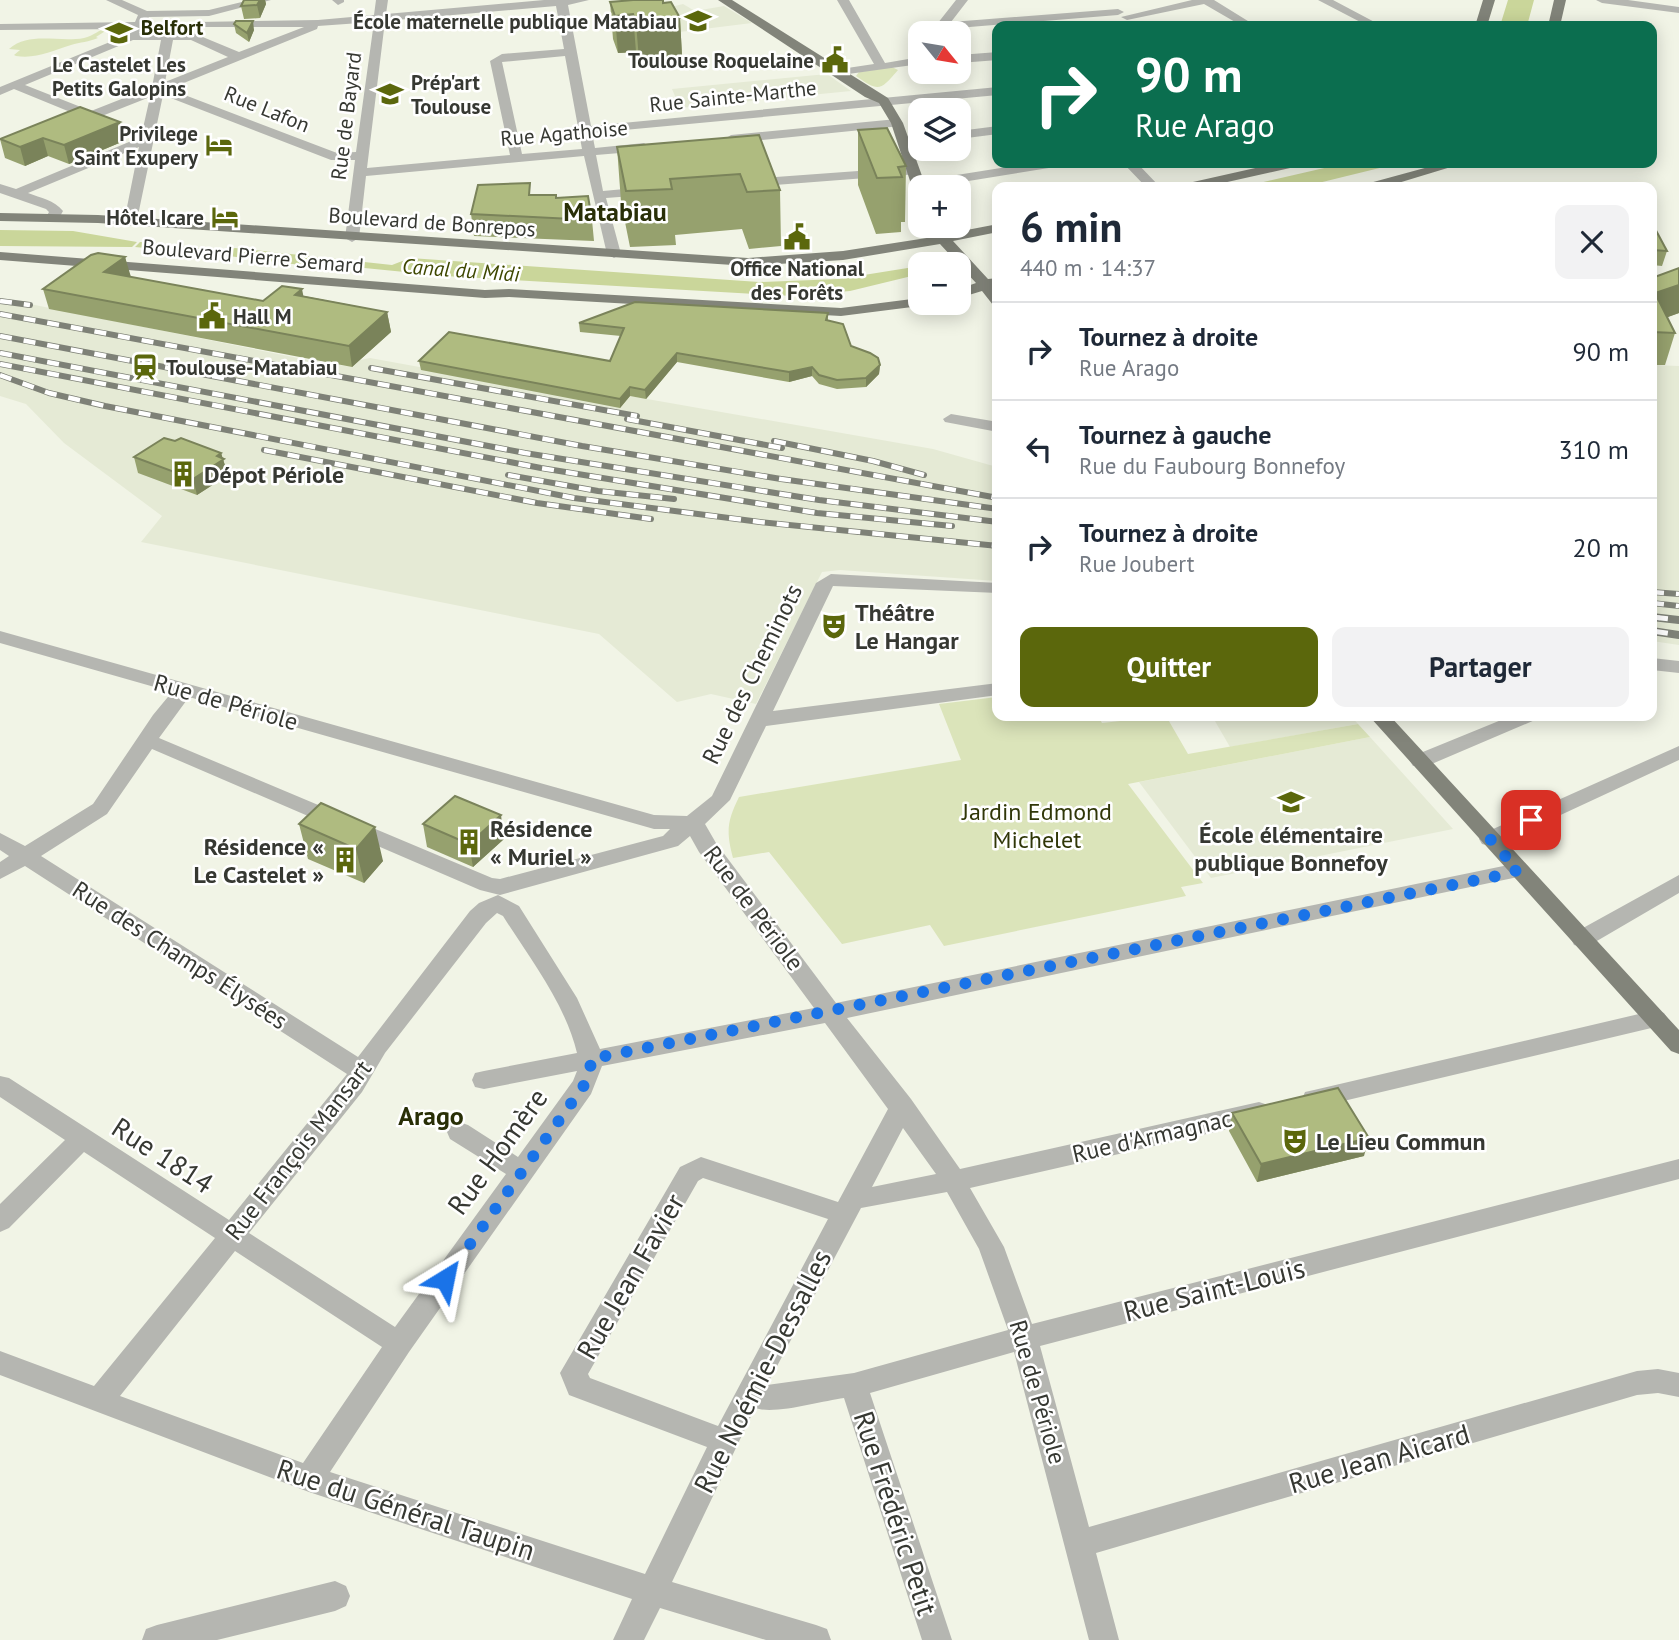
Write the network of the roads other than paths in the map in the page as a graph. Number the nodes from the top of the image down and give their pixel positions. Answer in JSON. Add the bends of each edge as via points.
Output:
{"nodes":[{"id":1,"x":112,"y":0,"type":"edge"},
{"id":2,"x":176,"y":0,"type":"edge"},
{"id":3,"x":265,"y":0,"type":"edge"},
{"id":4,"x":382,"y":0,"type":"edge"},
{"id":5,"x":583,"y":0,"type":"edge"},
{"id":6,"x":724,"y":0,"type":"edge"},
{"id":7,"x":843,"y":0,"type":"edge"},
{"id":8,"x":962,"y":0,"type":"edge"},
{"id":9,"x":1098,"y":0,"type":"edge"},
{"id":10,"x":1207,"y":0,"type":"edge"},
{"id":11,"x":1324,"y":0,"type":"edge"},
{"id":12,"x":1489,"y":0,"type":"edge"},
{"id":13,"x":1560,"y":0,"type":"edge"},
{"id":14,"x":1602,"y":0,"type":"edge"},
{"id":15,"x":561,"y":1,"type":"edge"},
{"id":16,"x":1679,"y":10,"type":"edge"},
{"id":17,"x":173,"y":13,"type":"junction"},
{"id":18,"x":145,"y":14,"type":"junction"},
{"id":19,"x":1122,"y":14,"type":"junction"},
{"id":20,"x":206,"y":18,"type":"junction"},
{"id":21,"x":380,"y":18,"type":"junction"},
{"id":22,"x":945,"y":21,"type":"edge"},
{"id":23,"x":1042,"y":21,"type":"edge"},
{"id":24,"x":1134,"y":21,"type":"edge"},
{"id":25,"x":1242,"y":21,"type":"edge"},
{"id":26,"x":1366,"y":21,"type":"edge"},
{"id":27,"x":1483,"y":21,"type":"edge"},
{"id":28,"x":1555,"y":21,"type":"edge"},
{"id":29,"x":318,"y":23,"type":"junction"},
{"id":30,"x":138,"y":25,"type":"junction"},
{"id":31,"x":992,"y":25,"type":"edge"},
{"id":32,"x":0,"y":27,"type":"edge"},
{"id":33,"x":971,"y":27,"type":"edge"},
{"id":34,"x":168,"y":36,"type":"junction"},
{"id":35,"x":131,"y":37,"type":"junction"},
{"id":36,"x":571,"y":52,"type":"junction"},
{"id":37,"x":992,"y":56,"type":"edge"},
{"id":38,"x":239,"y":57,"type":"junction"},
{"id":39,"x":971,"y":58,"type":"edge"},
{"id":40,"x":908,"y":61,"type":"edge"},
{"id":41,"x":881,"y":66,"type":"junction"},
{"id":42,"x":908,"y":71,"type":"edge"},
{"id":43,"x":838,"y":73,"type":"junction"},
{"id":44,"x":14,"y":85,"type":"junction"},
{"id":45,"x":159,"y":89,"type":"junction"},
{"id":46,"x":0,"y":91,"type":"edge"},
{"id":47,"x":892,"y":91,"type":"junction"},
{"id":48,"x":992,"y":91,"type":"edge"},
{"id":49,"x":92,"y":116,"type":"junction"},
{"id":50,"x":897,"y":123,"type":"junction"},
{"id":51,"x":58,"y":129,"type":"edge"},
{"id":52,"x":586,"y":130,"type":"junction"},
{"id":53,"x":992,"y":131,"type":"edge"},
{"id":54,"x":971,"y":133,"type":"edge"},
{"id":55,"x":146,"y":140,"type":"junction"},
{"id":56,"x":722,"y":140,"type":"edge"},
{"id":57,"x":908,"y":140,"type":"edge"},
{"id":58,"x":904,"y":141,"type":"junction"},
{"id":59,"x":654,"y":146,"type":"edge"},
{"id":60,"x":591,"y":152,"type":"junction"},
{"id":61,"x":361,"y":156,"type":"junction"},
{"id":62,"x":517,"y":159,"type":"junction"},
{"id":63,"x":1028,"y":168,"type":"edge"},
{"id":64,"x":1135,"y":168,"type":"edge"},
{"id":65,"x":1272,"y":168,"type":"edge"},
{"id":66,"x":1440,"y":168,"type":"edge"},
{"id":67,"x":913,"y":171,"type":"junction"},
{"id":68,"x":360,"y":173,"type":"junction"},
{"id":69,"x":915,"y":175,"type":"edge"},
{"id":70,"x":971,"y":179,"type":"edge"},
{"id":71,"x":1148,"y":182,"type":"edge"},
{"id":72,"x":1211,"y":182,"type":"edge"},
{"id":73,"x":1391,"y":182,"type":"edge"},
{"id":74,"x":728,"y":184,"type":"edge"},
{"id":75,"x":0,"y":188,"type":"edge"},
{"id":76,"x":662,"y":189,"type":"edge"},
{"id":77,"x":15,"y":194,"type":"junction"},
{"id":78,"x":599,"y":195,"type":"junction"},
{"id":79,"x":0,"y":217,"type":"edge"},
{"id":80,"x":53,"y":217,"type":"junction"},
{"id":81,"x":131,"y":222,"type":"junction"},
{"id":82,"x":992,"y":229,"type":"edge"},
{"id":83,"x":352,"y":237,"type":"junction"},
{"id":84,"x":943,"y":239,"type":"junction"},
{"id":85,"x":614,"y":254,"type":"junction"},
{"id":86,"x":0,"y":256,"type":"edge"},
{"id":87,"x":987,"y":281,"type":"edge"},
{"id":88,"x":971,"y":288,"type":"edge"},
{"id":89,"x":908,"y":304,"type":"edge"},
{"id":90,"x":951,"y":418,"type":"dead end"},
{"id":91,"x":992,"y":426,"type":"edge"},
{"id":92,"x":992,"y":588,"type":"edge"},
{"id":93,"x":0,"y":638,"type":"edge"},
{"id":94,"x":1657,"y":665,"type":"edge"},
{"id":95,"x":1679,"y":667,"type":"edge"},
{"id":96,"x":184,"y":690,"type":"junction"},
{"id":97,"x":992,"y":690,"type":"edge"},
{"id":98,"x":1384,"y":721,"type":"edge"},
{"id":99,"x":1516,"y":721,"type":"edge"},
{"id":100,"x":760,"y":722,"type":"junction"},
{"id":101,"x":147,"y":742,"type":"junction"},
{"id":102,"x":1679,"y":752,"type":"edge"},
{"id":103,"x":1420,"y":761,"type":"junction"},
{"id":104,"x":694,"y":824,"type":"junction"},
{"id":105,"x":1490,"y":839,"type":"junction"},
{"id":106,"x":0,"y":840,"type":"edge"},
{"id":107,"x":26,"y":856,"type":"junction"},
{"id":108,"x":1518,"y":870,"type":"junction"},
{"id":109,"x":0,"y":872,"type":"edge"},
{"id":110,"x":1679,"y":883,"type":"edge"},
{"id":111,"x":499,"y":895,"type":"junction"},
{"id":112,"x":1582,"y":939,"type":"junction"},
{"id":113,"x":832,"y":1012,"type":"junction"},
{"id":114,"x":1656,"y":1019,"type":"junction"},
{"id":115,"x":1679,"y":1044,"type":"edge"},
{"id":116,"x":591,"y":1059,"type":"junction"},
{"id":117,"x":361,"y":1071,"type":"junction"},
{"id":118,"x":484,"y":1080,"type":"dead end"},
{"id":119,"x":0,"y":1085,"type":"edge"},
{"id":120,"x":902,"y":1106,"type":"junction"},
{"id":121,"x":459,"y":1132,"type":"dead end"},
{"id":122,"x":81,"y":1139,"type":"junction"},
{"id":123,"x":1679,"y":1169,"type":"edge"},
{"id":124,"x":521,"y":1171,"type":"junction"},
{"id":125,"x":954,"y":1181,"type":"junction"},
{"id":126,"x":847,"y":1205,"type":"junction"},
{"id":127,"x":0,"y":1221,"type":"edge"},
{"id":128,"x":231,"y":1236,"type":"junction"},
{"id":129,"x":1024,"y":1338,"type":"junction"},
{"id":130,"x":399,"y":1344,"type":"junction"},
{"id":131,"x":0,"y":1363,"type":"edge"},
{"id":132,"x":853,"y":1385,"type":"junction"},
{"id":133,"x":1679,"y":1385,"type":"edge"},
{"id":134,"x":748,"y":1393,"type":"junction"},
{"id":135,"x":99,"y":1401,"type":"junction"},
{"id":136,"x":724,"y":1441,"type":"junction"},
{"id":137,"x":309,"y":1479,"type":"junction"},
{"id":138,"x":1080,"y":1544,"type":"junction"},
{"id":139,"x":653,"y":1591,"type":"junction"},
{"id":140,"x":335,"y":1597,"type":"dead end"},
{"id":141,"x":157,"y":1640,"type":"edge"},
{"id":142,"x":628,"y":1640,"type":"edge"},
{"id":143,"x":816,"y":1640,"type":"edge"},
{"id":144,"x":937,"y":1640,"type":"edge"},
{"id":145,"x":1104,"y":1640,"type":"edge"}],
"edges":[{"from":1,"to":18,"type":"street"},
{"from":2,"to":17,"type":"street"},
{"from":3,"to":20,"type":"street"},
{"from":4,"to":21,"type":"street","name":"Rue de Bayard"},
{"from":5,"to":15,"type":"street"},
{"from":6,"to":43,"type":"main road"},
{"from":7,"to":41,"type":"street"},
{"from":8,"to":22,"type":"street"},
{"from":9,"to":19,"type":"street"},
{"from":10,"to":19,"type":"street"},
{"from":10,"to":25,"type":"street"},
{"from":11,"to":26,"type":"street"},
{"from":12,"to":27,"type":"main road"},
{"from":13,"to":28,"type":"main road"},
{"from":14,"to":16,"type":"street"},
{"from":15,"to":21,"type":"street"},
{"from":15,"to":36,"type":"street"},
{"from":17,"to":18,"type":"street"},
{"from":17,"to":20,"type":"street"},
{"from":18,"to":30,"type":"street"},
{"from":19,"to":23,"type":"street"},
{"from":19,"to":24,"type":"street"},
{"from":20,"to":29,"type":"street"},
{"from":21,"to":29,"type":"street"},
{"from":21,"to":61,"type":"street","name":"Rue de Bayard"},
{"from":29,"to":38,"type":"street"},
{"from":30,"to":32,"type":"street"},
{"from":30,"to":35,"type":"street"},
{"from":31,"to":33,"type":"street"},
{"from":34,"to":35,"type":"street"},
{"from":34,"to":38,"type":"street","via":[[199,38]]},
{"from":34,"to":45,"type":"street"},
{"from":35,"to":44,"type":"street"},
{"from":36,"to":52,"type":"street"},
{"from":36,"to":62,"type":"street","via":[[496,61]]},
{"from":37,"to":39,"type":"street"},
{"from":38,"to":45,"type":"street"},
{"from":40,"to":41,"type":"street"},
{"from":41,"to":43,"type":"street"},
{"from":42,"to":47,"type":"street"},
{"from":43,"to":47,"type":"main road"},
{"from":44,"to":46,"type":"street"},
{"from":44,"to":49,"type":"street"},
{"from":45,"to":49,"type":"street"},
{"from":45,"to":55,"type":"street"},
{"from":45,"to":61,"type":"street","name":"Rue Lafon","via":[[336,157]]},
{"from":47,"to":48,"type":"street","name":"Rue Sainte-Marthe"},
{"from":47,"to":50,"type":"main road"},
{"from":47,"to":52,"type":"street","name":"Rue Sainte-Marthe"},
{"from":49,"to":51,"type":"street"},
{"from":50,"to":56,"type":"street"},
{"from":50,"to":58,"type":"main road"},
{"from":52,"to":60,"type":"street"},
{"from":53,"to":54,"type":"street"},
{"from":55,"to":77,"type":"street"},
{"from":55,"to":81,"type":"street"},
{"from":57,"to":58,"type":"street"},
{"from":58,"to":67,"type":"main road"},
{"from":59,"to":60,"type":"street","name":"Rue Agathoise"},
{"from":60,"to":62,"type":"street","name":"Rue Agathoise"},
{"from":60,"to":78,"type":"street"},
{"from":61,"to":68,"type":"street","name":"Rue de Bayard"},
{"from":62,"to":68,"type":"street","name":"Rue Agathoise"},
{"from":63,"to":70,"type":"street"},
{"from":64,"to":71,"type":"street"},
{"from":65,"to":72,"type":"main road"},
{"from":66,"to":73,"type":"main road"},
{"from":67,"to":69,"type":"main road"},
{"from":67,"to":74,"type":"street"},
{"from":68,"to":83,"type":"street","name":"Rue de Bayard"},
{"from":75,"to":77,"type":"street"},
{"from":76,"to":78,"type":"street"},
{"from":77,"to":80,"type":"street","via":[[51,206],[56,211]]},
{"from":78,"to":85,"type":"street"},
{"from":79,"to":80,"type":"main road","name":"Boulevard de Bonrepos"},
{"from":80,"to":81,"type":"main road","name":"Boulevard de Bonrepos"},
{"from":81,"to":83,"type":"main road","name":"Boulevard de Bonrepos"},
{"from":82,"to":84,"type":"main road","name":"Boulevard de Bonrepos"},
{"from":83,"to":85,"type":"main road","name":"Boulevard de Bonrepos"},
{"from":84,"to":85,"type":"main road","name":"Boulevard de Bonrepos","via":[[861,255],[783,262]]},
{"from":84,"to":87,"type":"main road"},
{"from":86,"to":89,"type":"main road","name":"Boulevard Pierre Semard","via":[[485,294],[841,312]]},
{"from":87,"to":88,"type":"main road"},
{"from":90,"to":91,"type":"street"},
{"from":92,"to":100,"type":"street","name":"Rue des Cheminots","via":[[831,579],[825,583]]},
{"from":93,"to":96,"type":"street","name":"Rue de Périole"},
{"from":94,"to":95,"type":"street"},
{"from":96,"to":101,"type":"street"},
{"from":96,"to":104,"type":"street","name":"Rue de Périole","via":[[654,822]]},
{"from":97,"to":100,"type":"street"},
{"from":98,"to":103,"type":"main road"},
{"from":99,"to":103,"type":"street"},
{"from":100,"to":104,"type":"street","name":"Rue des Cheminots","via":[[720,800]]},
{"from":101,"to":107,"type":"street","via":[[100,809]]},
{"from":101,"to":111,"type":"street","via":[[488,886]]},
{"from":102,"to":105,"type":"street"},
{"from":103,"to":105,"type":"main road"},
{"from":104,"to":111,"type":"street","name":"Rue des Cheminots","via":[[670,841]]},
{"from":104,"to":113,"type":"street","name":"Rue de Périole"},
{"from":105,"to":108,"type":"main road"},
{"from":106,"to":107,"type":"street","name":"Rue des Champs Élysées"},
{"from":107,"to":109,"type":"street"},
{"from":107,"to":117,"type":"street","name":"Rue des Champs Élysées"},
{"from":108,"to":112,"type":"main road"},
{"from":108,"to":113,"type":"street"},
{"from":110,"to":112,"type":"street"},
{"from":111,"to":116,"type":"street","via":[[573,1014]]},
{"from":111,"to":117,"type":"street","name":"Rue François Mansart"},
{"from":112,"to":114,"type":"main road"},
{"from":113,"to":116,"type":"street"},
{"from":113,"to":120,"type":"street","name":"Rue de Périole"},
{"from":114,"to":115,"type":"main road"},
{"from":114,"to":125,"type":"street","name":"Rue d'Armagnac"},
{"from":116,"to":118,"type":"street"},
{"from":116,"to":124,"type":"street","name":"Rue Homère","via":[[583,1087]]},
{"from":117,"to":128,"type":"street","name":"Rue François Mansart"},
{"from":119,"to":122,"type":"street","name":"Rue 1814"},
{"from":120,"to":125,"type":"street","name":"Rue de Périole"},
{"from":120,"to":126,"type":"street","name":"Rue Noémie-Dessalles"},
{"from":121,"to":124,"type":"street"},
{"from":122,"to":127,"type":"street"},
{"from":122,"to":128,"type":"street","name":"Rue 1814"},
{"from":123,"to":129,"type":"street","name":"Rue Saint-Louis"},
{"from":124,"to":130,"type":"street","name":"Rue Homère"},
{"from":125,"to":126,"type":"street","name":"Rue d'Armagnac"},
{"from":125,"to":129,"type":"street","name":"Rue de Périole","via":[[991,1247]]},
{"from":126,"to":134,"type":"street","name":"Rue Noémie-Dessalles"},
{"from":126,"to":136,"type":"street","name":"Rue Jean Favier","via":[[701,1167],[689,1174],[574,1373],[579,1385]]},
{"from":128,"to":130,"type":"street","name":"Rue 1814"},
{"from":128,"to":135,"type":"street","name":"Rue François Mansart"},
{"from":129,"to":132,"type":"street","name":"Rue Saint-Louis"},
{"from":129,"to":138,"type":"street","name":"Rue de Périole"},
{"from":130,"to":137,"type":"street","name":"Rue Homère"},
{"from":131,"to":135,"type":"street","name":"Rue du Général Taupin"},
{"from":132,"to":134,"type":"street","name":"Rue Saint-Louis","via":[[781,1397]]},
{"from":132,"to":144,"type":"street","name":"Rue Frédéric Petit"},
{"from":133,"to":138,"type":"street","name":"Rue Jean Aicard","via":[[1637,1383]]},
{"from":134,"to":136,"type":"street","name":"Rue Noémie-Dessalles"},
{"from":135,"to":137,"type":"street","name":"Rue du Général Taupin"},
{"from":136,"to":139,"type":"street","name":"Rue Noémie-Dessalles"},
{"from":137,"to":139,"type":"street","name":"Rue du Général Taupin"},
{"from":138,"to":145,"type":"street","name":"Rue de Périole"},
{"from":139,"to":142,"type":"street","name":"Rue Noémie-Dessalles"},
{"from":139,"to":143,"type":"street","name":"Rue du Général Taupin"},
{"from":140,"to":141,"type":"street"}]}
